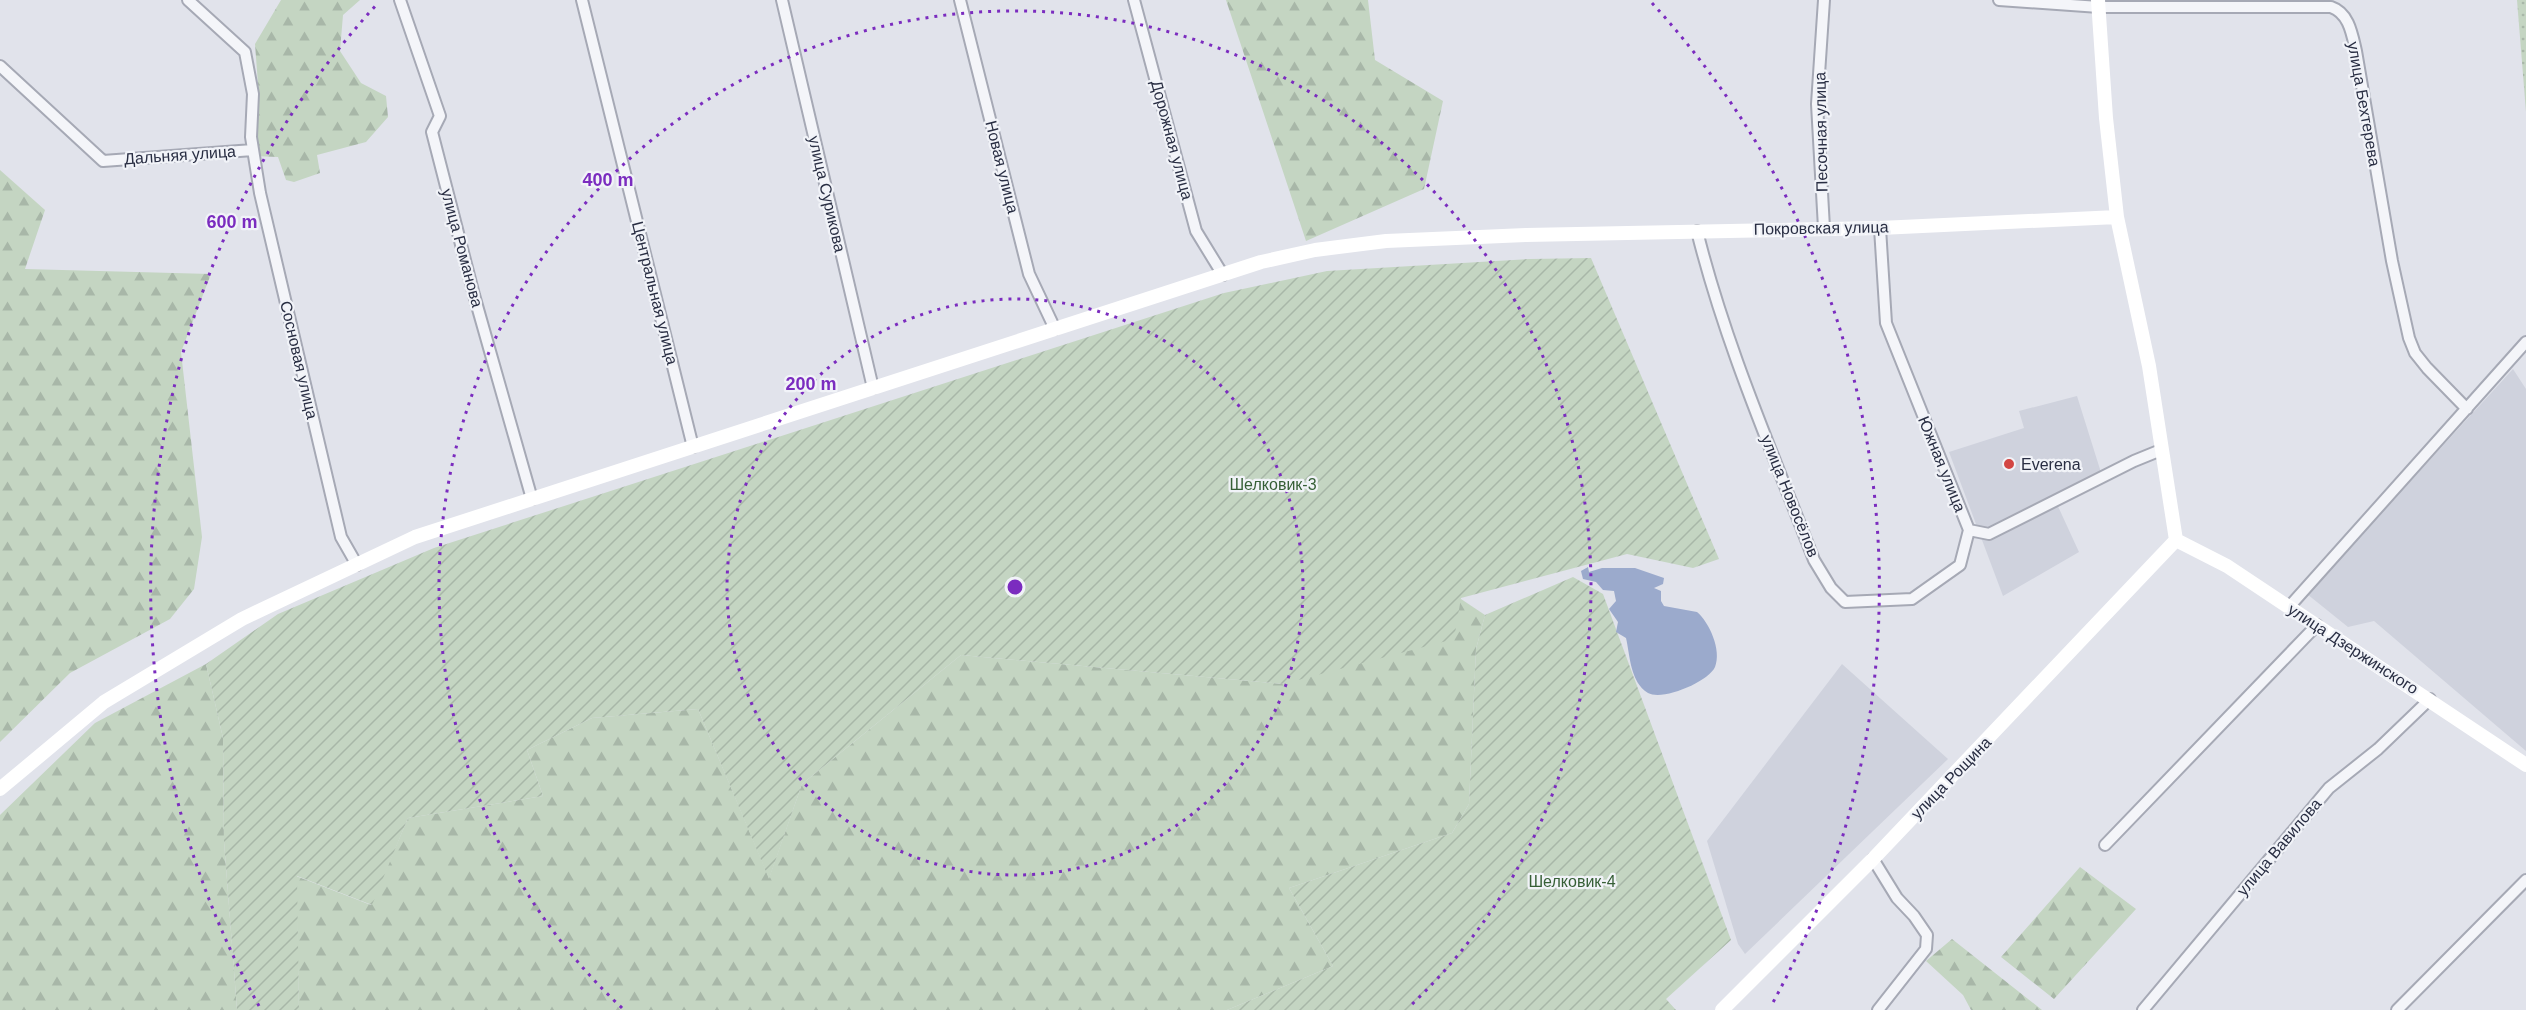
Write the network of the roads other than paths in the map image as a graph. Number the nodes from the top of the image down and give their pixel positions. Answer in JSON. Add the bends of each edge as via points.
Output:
{"nodes":[{"id":1,"x":188,"y":0,"type":"edge"},
{"id":2,"x":400,"y":0,"type":"edge"},
{"id":3,"x":582,"y":0,"type":"edge"},
{"id":4,"x":782,"y":0,"type":"edge"},
{"id":5,"x":960,"y":0,"type":"edge"},
{"id":6,"x":1134,"y":0,"type":"edge"},
{"id":7,"x":1824,"y":0,"type":"edge"},
{"id":8,"x":1999,"y":0,"type":"edge"},
{"id":9,"x":2098,"y":4,"type":"edge"},
{"id":10,"x":0,"y":66,"type":"edge"},
{"id":11,"x":253,"y":150,"type":"junction"},
{"id":12,"x":2117,"y":217,"type":"junction"},
{"id":13,"x":1824,"y":228,"type":"junction"},
{"id":14,"x":1880,"y":228,"type":"junction"},
{"id":15,"x":1698,"y":231,"type":"junction"},
{"id":16,"x":1223,"y":275,"type":"junction"},
{"id":17,"x":1054,"y":329,"type":"junction"},
{"id":18,"x":2526,"y":342,"type":"edge"},
{"id":19,"x":873,"y":388,"type":"junction"},
{"id":20,"x":2467,"y":409,"type":"junction"},
{"id":21,"x":693,"y":447,"type":"junction"},
{"id":22,"x":2161,"y":450,"type":"junction"},
{"id":23,"x":532,"y":499,"type":"junction"},
{"id":24,"x":1969,"y":530,"type":"junction"},
{"id":25,"x":2176,"y":540,"type":"junction"},
{"id":26,"x":357,"y":565,"type":"junction"},
{"id":27,"x":2289,"y":607,"type":"junction"},
{"id":28,"x":2317,"y":625,"type":"junction"},
{"id":29,"x":2430,"y":699,"type":"junction"},
{"id":30,"x":2526,"y":765,"type":"edge"},
{"id":31,"x":0,"y":789,"type":"edge"},
{"id":32,"x":2105,"y":845,"type":"dead end"},
{"id":33,"x":1873,"y":859,"type":"junction"},
{"id":34,"x":2526,"y":879,"type":"edge"},
{"id":35,"x":1722,"y":1010,"type":"edge"},
{"id":36,"x":1878,"y":1010,"type":"edge"},
{"id":37,"x":2143,"y":1010,"type":"edge"},
{"id":38,"x":2397,"y":1010,"type":"edge"}],
"edges":[{"from":1,"to":11,"type":"street","name":"Сосновая улица","via":[[245,52],[253,94]]},
{"from":2,"to":23,"type":"street","name":"улица Романова","via":[[440,116],[432,132]]},
{"from":3,"to":21,"type":"street","name":"Центральная улица"},
{"from":4,"to":19,"type":"street","name":"улица Сурикова"},
{"from":5,"to":17,"type":"street","name":"Новая улица","via":[[1029,274]]},
{"from":6,"to":16,"type":"street","name":"Дорожная улица","via":[[1196,231]]},
{"from":7,"to":13,"type":"street","name":"Песочная улица","via":[[1817,104]]},
{"from":8,"to":9,"type":"street","name":"улица Бехтерева"},
{"from":9,"to":12,"type":"street"},
{"from":9,"to":20,"type":"street","name":"улица Бехтерева","via":[[2331,7],[2343,15],[2356,51],[2409,338],[2427,368]]},
{"from":10,"to":11,"type":"street","name":"Дальняя улица","via":[[103,161]]},
{"from":11,"to":26,"type":"street","name":"Сосновая улица","via":[[341,537]]},
{"from":12,"to":14,"type":"street","name":"Покровская улица"},
{"from":12,"to":22,"type":"street","via":[[2149,366]]},
{"from":13,"to":14,"type":"street","name":"Покровская улица"},
{"from":13,"to":15,"type":"street","name":"Покровская улица"},
{"from":14,"to":24,"type":"street","name":"Южная улица","via":[[1886,323]]},
{"from":15,"to":16,"type":"street","name":"Покровская улица","via":[[1386,241],[1315,250]]},
{"from":15,"to":24,"type":"street","name":"улица Новосёлов","via":[[1734,353],[1814,560],[1831,588],[1845,602],[1912,599],[1960,565]]},
{"from":16,"to":17,"type":"street","name":"Покровская улица"},
{"from":17,"to":19,"type":"street","name":"Покровская улица"},
{"from":18,"to":20,"type":"street"},
{"from":19,"to":21,"type":"street","name":"Покровская улица"},
{"from":20,"to":27,"type":"street"},
{"from":21,"to":23,"type":"street","name":"Покровская улица"},
{"from":22,"to":24,"type":"street","name":"Южная улица","via":[[1989,534]]},
{"from":22,"to":25,"type":"street"},
{"from":23,"to":26,"type":"street","name":"Покровская улица","via":[[415,537]]},
{"from":25,"to":27,"type":"street","name":"улица Дзержинского","via":[[2227,566]]},
{"from":25,"to":33,"type":"street","name":"улица Рощина"},
{"from":26,"to":31,"type":"street","name":"Покровская улица","via":[[242,619],[104,702]]},
{"from":27,"to":28,"type":"street","name":"улица Дзержинского"},
{"from":28,"to":29,"type":"street","name":"улица Дзержинского"},
{"from":28,"to":32,"type":"street"},
{"from":29,"to":30,"type":"street","name":"улица Дзержинского"},
{"from":29,"to":37,"type":"street","name":"улица Вавилова","via":[[2329,788]]},
{"from":33,"to":35,"type":"street","name":"улица Рощина"},
{"from":33,"to":36,"type":"street","via":[[1897,898],[1927,935],[1926,949]]},
{"from":34,"to":38,"type":"street"}]}
